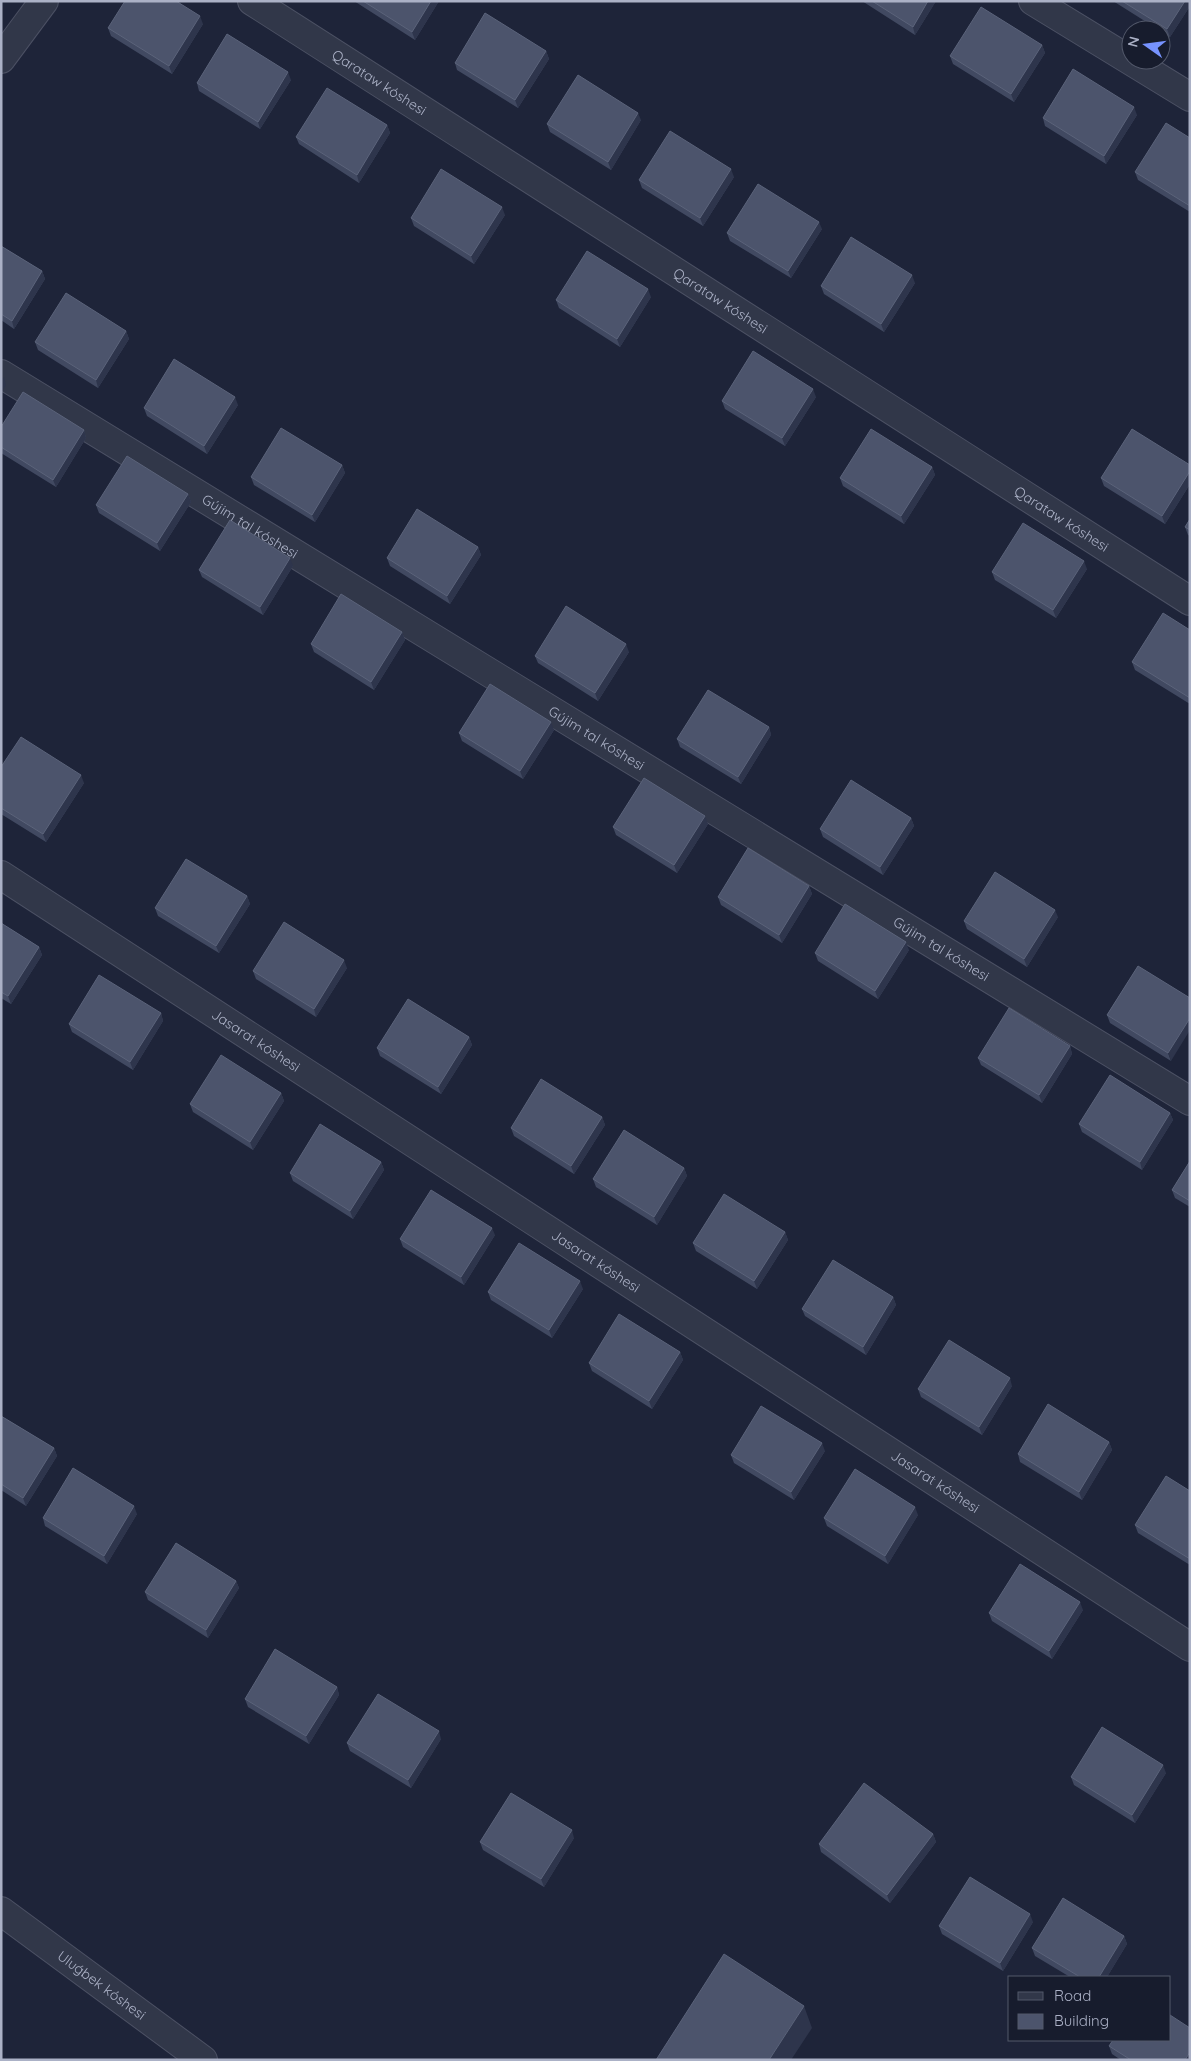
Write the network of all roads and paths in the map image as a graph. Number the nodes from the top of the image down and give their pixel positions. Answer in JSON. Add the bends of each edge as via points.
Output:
{"nodes":[{"id":1,"x":44,"y":1,"type":"edge"},
{"id":2,"x":252,"y":1,"type":"edge"},
{"id":3,"x":1033,"y":1,"type":"edge"},
{"id":4,"x":1,"y":59,"type":"edge"},
{"id":5,"x":1190,"y":97,"type":"edge"},
{"id":6,"x":1,"y":374,"type":"edge"},
{"id":7,"x":1190,"y":601,"type":"edge"},
{"id":8,"x":1,"y":875,"type":"edge"},
{"id":9,"x":1190,"y":1101,"type":"edge"},
{"id":10,"x":1190,"y":1647,"type":"edge"},
{"id":11,"x":1,"y":1911,"type":"edge"},
{"id":12,"x":203,"y":2060,"type":"edge"}],
"edges":[{"from":1,"to":4,"type":"street"},
{"from":2,"to":7,"type":"street","name":"Qarataw kóshesi"},
{"from":3,"to":5,"type":"street"},
{"from":6,"to":9,"type":"street","name":"Gújim tal kóshesi"},
{"from":8,"to":10,"type":"street","name":"Jasarat kóshesi"},
{"from":11,"to":12,"type":"street","name":"Uluǵbek kóshesi"}]}
